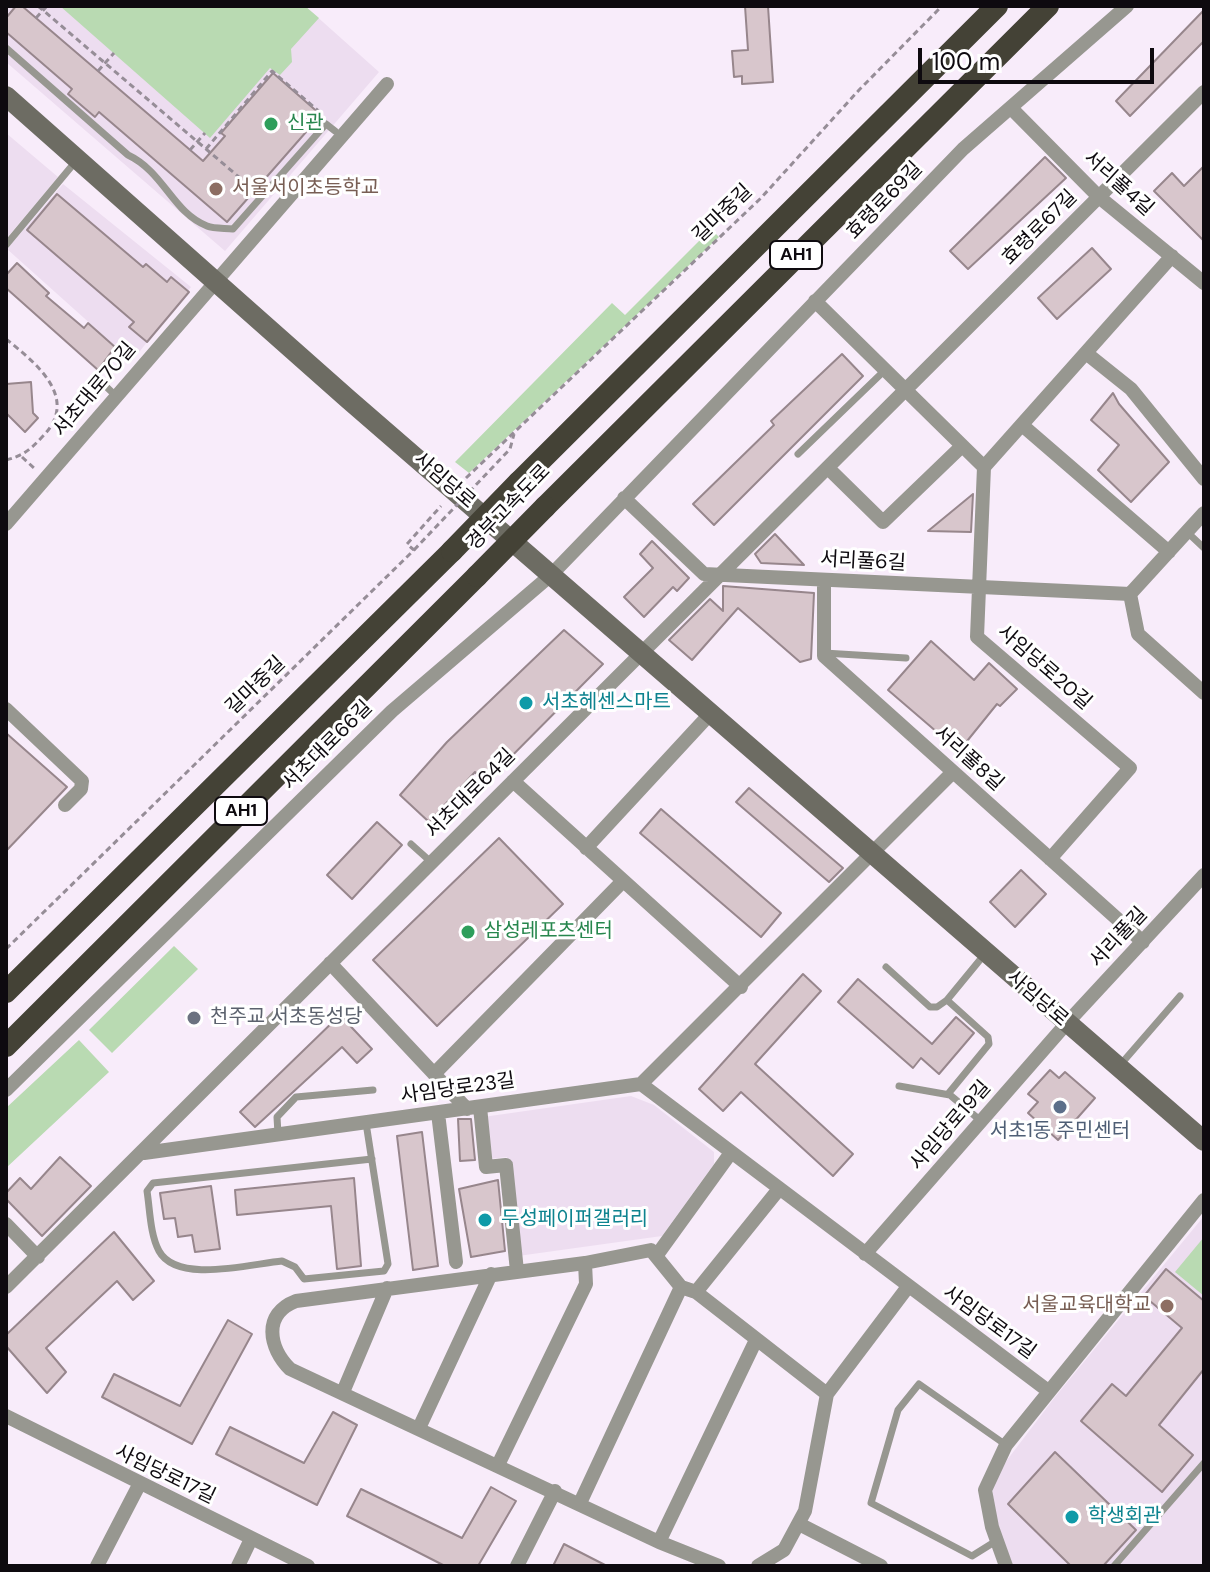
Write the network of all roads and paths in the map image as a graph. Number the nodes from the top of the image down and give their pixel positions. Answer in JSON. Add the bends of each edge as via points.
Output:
{"nodes":[{"id":1,"x":38,"y":6,"type":"edge"},
{"id":2,"x":942,"y":6,"type":"edge"},
{"id":3,"x":997,"y":6,"type":"edge"},
{"id":4,"x":1048,"y":6,"type":"edge"},
{"id":5,"x":1127,"y":6,"type":"edge"},
{"id":6,"x":45,"y":8,"type":"edge"},
{"id":7,"x":36,"y":18,"type":"dead end"},
{"id":8,"x":6,"y":48,"type":"edge"},
{"id":9,"x":114,"y":53,"type":"dead end"},
{"id":10,"x":105,"y":63,"type":"junction"},
{"id":11,"x":98,"y":71,"type":"dead end"},
{"id":12,"x":387,"y":84,"type":"dead end"},
{"id":13,"x":1204,"y":92,"type":"edge"},
{"id":14,"x":6,"y":96,"type":"edge"},
{"id":15,"x":1011,"y":108,"type":"junction"},
{"id":16,"x":326,"y":124,"type":"junction"},
{"id":17,"x":335,"y":131,"type":"dead end"},
{"id":18,"x":205,"y":133,"type":"dead end"},
{"id":19,"x":197,"y":141,"type":"junction"},
{"id":20,"x":206,"y":149,"type":"junction"},
{"id":21,"x":190,"y":150,"type":"dead end"},
{"id":22,"x":77,"y":159,"type":"junction"},
{"id":23,"x":262,"y":197,"type":"junction"},
{"id":24,"x":1099,"y":197,"type":"junction"},
{"id":25,"x":6,"y":245,"type":"edge"},
{"id":26,"x":1172,"y":256,"type":"junction"},
{"id":27,"x":214,"y":280,"type":"junction"},
{"id":28,"x":1204,"y":283,"type":"edge"},
{"id":29,"x":815,"y":301,"type":"junction"},
{"id":30,"x":6,"y":339,"type":"edge"},
{"id":31,"x":1086,"y":353,"type":"junction"},
{"id":32,"x":884,"y":371,"type":"junction"},
{"id":33,"x":95,"y":376,"type":"dead end"},
{"id":34,"x":905,"y":392,"type":"junction"},
{"id":35,"x":116,"y":396,"type":"junction"},
{"id":36,"x":1022,"y":425,"type":"junction"},
{"id":37,"x":514,"y":434,"type":"junction"},
{"id":38,"x":962,"y":446,"type":"junction"},
{"id":39,"x":798,"y":454,"type":"dead end"},
{"id":40,"x":22,"y":455,"type":"junction"},
{"id":41,"x":6,"y":460,"type":"edge"},
{"id":42,"x":984,"y":467,"type":"junction"},
{"id":43,"x":829,"y":469,"type":"junction"},
{"id":44,"x":37,"y":471,"type":"dead end"},
{"id":45,"x":466,"y":478,"type":"dead end"},
{"id":46,"x":1204,"y":479,"type":"edge"},
{"id":47,"x":624,"y":498,"type":"junction"},
{"id":48,"x":441,"y":506,"type":"dead end"},
{"id":49,"x":1204,"y":513,"type":"edge"},
{"id":50,"x":6,"y":524,"type":"edge"},
{"id":51,"x":1187,"y":532,"type":"junction"},
{"id":52,"x":1204,"y":548,"type":"edge"},
{"id":53,"x":414,"y":550,"type":"junction"},
{"id":54,"x":1169,"y":552,"type":"junction"},
{"id":55,"x":551,"y":575,"type":"junction"},
{"id":56,"x":720,"y":575,"type":"junction"},
{"id":57,"x":824,"y":580,"type":"junction"},
{"id":58,"x":978,"y":587,"type":"junction"},
{"id":59,"x":1130,"y":594,"type":"junction"},
{"id":60,"x":824,"y":653,"type":"junction"},
{"id":61,"x":642,"y":655,"type":"junction"},
{"id":62,"x":906,"y":658,"type":"dead end"},
{"id":63,"x":1204,"y":693,"type":"edge"},
{"id":64,"x":6,"y":709,"type":"edge"},
{"id":65,"x":710,"y":714,"type":"junction"},
{"id":66,"x":953,"y":772,"type":"junction"},
{"id":67,"x":513,"y":781,"type":"junction"},
{"id":68,"x":65,"y":805,"type":"dead end"},
{"id":69,"x":411,"y":844,"type":"dead end"},
{"id":70,"x":586,"y":848,"type":"junction"},
{"id":71,"x":872,"y":855,"type":"junction"},
{"id":72,"x":1050,"y":859,"type":"junction"},
{"id":73,"x":431,"y":862,"type":"junction"},
{"id":74,"x":1203,"y":878,"type":"edge"},
{"id":75,"x":622,"y":882,"type":"junction"},
{"id":76,"x":1143,"y":942,"type":"junction"},
{"id":77,"x":6,"y":949,"type":"edge"},
{"id":78,"x":985,"y":954,"type":"junction"},
{"id":79,"x":330,"y":963,"type":"junction"},
{"id":80,"x":886,"y":967,"type":"dead end"},
{"id":81,"x":741,"y":987,"type":"junction"},
{"id":82,"x":6,"y":992,"type":"edge"},
{"id":83,"x":1180,"y":996,"type":"dead end"},
{"id":84,"x":947,"y":1000,"type":"junction"},
{"id":85,"x":1066,"y":1024,"type":"junction"},
{"id":86,"x":6,"y":1046,"type":"edge"},
{"id":87,"x":1117,"y":1069,"type":"junction"},
{"id":88,"x":434,"y":1074,"type":"junction"},
{"id":89,"x":641,"y":1084,"type":"junction"},
{"id":90,"x":899,"y":1086,"type":"dead end"},
{"id":91,"x":6,"y":1090,"type":"edge"},
{"id":92,"x":373,"y":1090,"type":"dead end"},
{"id":93,"x":948,"y":1094,"type":"junction"},
{"id":94,"x":473,"y":1108,"type":"junction"},
{"id":95,"x":438,"y":1113,"type":"junction"},
{"id":96,"x":981,"y":1121,"type":"junction"},
{"id":97,"x":366,"y":1123,"type":"junction"},
{"id":98,"x":278,"y":1134,"type":"junction"},
{"id":99,"x":1204,"y":1141,"type":"edge"},
{"id":100,"x":143,"y":1153,"type":"junction"},
{"id":101,"x":730,"y":1154,"type":"junction"},
{"id":102,"x":372,"y":1159,"type":"junction"},
{"id":103,"x":779,"y":1189,"type":"junction"},
{"id":104,"x":1204,"y":1200,"type":"edge"},
{"id":105,"x":6,"y":1224,"type":"edge"},
{"id":106,"x":865,"y":1254,"type":"junction"},
{"id":107,"x":657,"y":1255,"type":"junction"},
{"id":108,"x":38,"y":1257,"type":"junction"},
{"id":109,"x":456,"y":1262,"type":"dead end"},
{"id":110,"x":585,"y":1263,"type":"junction"},
{"id":111,"x":517,"y":1271,"type":"junction"},
{"id":112,"x":491,"y":1274,"type":"junction"},
{"id":113,"x":6,"y":1287,"type":"edge"},
{"id":114,"x":387,"y":1288,"type":"junction"},
{"id":115,"x":907,"y":1288,"type":"junction"},
{"id":116,"x":689,"y":1289,"type":"junction"},
{"id":117,"x":756,"y":1340,"type":"junction"},
{"id":118,"x":1047,"y":1390,"type":"junction"},
{"id":119,"x":343,"y":1392,"type":"junction"},
{"id":120,"x":827,"y":1394,"type":"junction"},
{"id":121,"x":6,"y":1416,"type":"edge"},
{"id":122,"x":419,"y":1428,"type":"junction"},
{"id":123,"x":1006,"y":1445,"type":"junction"},
{"id":124,"x":1204,"y":1463,"type":"edge"},
{"id":125,"x":498,"y":1465,"type":"junction"},
{"id":126,"x":139,"y":1485,"type":"junction"},
{"id":127,"x":555,"y":1491,"type":"junction"},
{"id":128,"x":580,"y":1503,"type":"junction"},
{"id":129,"x":799,"y":1524,"type":"junction"},
{"id":130,"x":251,"y":1539,"type":"junction"},
{"id":131,"x":996,"y":1541,"type":"junction"},
{"id":132,"x":659,"y":1542,"type":"junction"},
{"id":133,"x":763,"y":1565,"type":"edge"},
{"id":134,"x":97,"y":1566,"type":"edge"},
{"id":135,"x":238,"y":1566,"type":"edge"},
{"id":136,"x":308,"y":1566,"type":"edge"},
{"id":137,"x":517,"y":1566,"type":"edge"},
{"id":138,"x":719,"y":1566,"type":"edge"},
{"id":139,"x":881,"y":1566,"type":"edge"},
{"id":140,"x":1006,"y":1566,"type":"edge"},
{"id":141,"x":1114,"y":1566,"type":"edge"}],
"edges":[{"from":1,"to":6,"type":"path"},
{"from":2,"to":37,"type":"path","name":"길마중길","via":[[761,198]]},
{"from":3,"to":82,"type":"highway","name":"경부고속도로","number":"AH1","bridge":true},
{"from":4,"to":86,"type":"highway","name":"경부고속도로","number":"AH1","bridge":true},
{"from":5,"to":15,"type":"street","name":"효령로69길"},
{"from":6,"to":7,"type":"path"},
{"from":6,"to":10,"type":"path"},
{"from":8,"to":23,"type":"lane","via":[[128,155],[145,163],[160,177],[164,191],[207,226],[233,229]]},
{"from":9,"to":10,"type":"path"},
{"from":10,"to":11,"type":"path"},
{"from":10,"to":19,"type":"path"},
{"from":12,"to":27,"type":"street"},
{"from":13,"to":24,"type":"street","name":"효령로67길"},
{"from":14,"to":22,"type":"main road","name":"사임당로"},
{"from":15,"to":24,"type":"street","name":"서리풀4길"},
{"from":15,"to":29,"type":"street","name":"효령로69길","via":[[963,149]]},
{"from":16,"to":17,"type":"lane"},
{"from":16,"to":20,"type":"path","via":[[323,115],[272,71]]},
{"from":16,"to":23,"type":"lane"},
{"from":18,"to":19,"type":"path"},
{"from":19,"to":20,"type":"path"},
{"from":19,"to":21,"type":"path"},
{"from":20,"to":23,"type":"path"},
{"from":22,"to":25,"type":"lane"},
{"from":22,"to":27,"type":"main road","name":"사임당로"},
{"from":24,"to":26,"type":"street","name":"서리풀4길"},
{"from":24,"to":34,"type":"street","name":"효령로67길"},
{"from":26,"to":28,"type":"street","name":"서리풀4길"},
{"from":26,"to":31,"type":"street"},
{"from":27,"to":35,"type":"street","name":"서초대로70길"},
{"from":27,"to":55,"type":"main road","name":"사임당로"},
{"from":29,"to":32,"type":"street"},
{"from":29,"to":47,"type":"street","name":"효령로69길"},
{"from":30,"to":40,"type":"path","via":[[44,372],[58,408],[48,431]]},
{"from":31,"to":36,"type":"street"},
{"from":31,"to":46,"type":"street","via":[[1131,389]]},
{"from":32,"to":34,"type":"street"},
{"from":32,"to":39,"type":"lane"},
{"from":33,"to":35,"type":"lane"},
{"from":34,"to":38,"type":"street"},
{"from":34,"to":43,"type":"street","name":"효령로67길"},
{"from":35,"to":50,"type":"street","name":"서초대로70길"},
{"from":36,"to":42,"type":"street"},
{"from":36,"to":54,"type":"street"},
{"from":37,"to":45,"type":"path","name":"길마중길"},
{"from":37,"to":53,"type":"path","name":"길마중길","bridge":true,"via":[[510,449]]},
{"from":38,"to":42,"type":"street"},
{"from":38,"to":43,"type":"street","via":[[883,522]]},
{"from":40,"to":41,"type":"path"},
{"from":40,"to":44,"type":"path"},
{"from":42,"to":58,"type":"street","name":"사임당로20길"},
{"from":43,"to":56,"type":"street","name":"효령로67길"},
{"from":47,"to":55,"type":"street","name":"효령로69길"},
{"from":47,"to":56,"type":"street","name":"서리풀6길","via":[[704,574]]},
{"from":48,"to":53,"type":"path","via":[[407,544]]},
{"from":49,"to":51,"type":"street"},
{"from":51,"to":52,"type":"lane"},
{"from":51,"to":54,"type":"street"},
{"from":53,"to":77,"type":"path","name":"길마중길"},
{"from":54,"to":59,"type":"street"},
{"from":55,"to":61,"type":"main road","name":"사임당로"},
{"from":55,"to":91,"type":"street","name":"서초대로66길","via":[[392,711]]},
{"from":56,"to":57,"type":"street","name":"서리풀6길"},
{"from":56,"to":61,"type":"street","name":"효령로67길"},
{"from":57,"to":58,"type":"street","name":"서리풀6길"},
{"from":57,"to":60,"type":"street"},
{"from":58,"to":59,"type":"street","name":"서리풀6길"},
{"from":58,"to":72,"type":"street","name":"사임당로20길","via":[[977,637],[1130,768]]},
{"from":59,"to":63,"type":"street","via":[[1138,634]]},
{"from":60,"to":62,"type":"lane"},
{"from":60,"to":66,"type":"street","name":"서리풀8길"},
{"from":61,"to":65,"type":"main road","name":"사임당로"},
{"from":61,"to":67,"type":"street","name":"서초대로64길"},
{"from":64,"to":68,"type":"street","via":[[82,781]]},
{"from":65,"to":70,"type":"street"},
{"from":65,"to":71,"type":"main road","name":"사임당로"},
{"from":66,"to":71,"type":"street"},
{"from":66,"to":72,"type":"street","name":"서리풀8길"},
{"from":67,"to":70,"type":"street"},
{"from":67,"to":73,"type":"street","name":"서초대로64길"},
{"from":69,"to":73,"type":"lane"},
{"from":70,"to":75,"type":"street"},
{"from":71,"to":78,"type":"main road","name":"사임당로"},
{"from":71,"to":81,"type":"street"},
{"from":72,"to":76,"type":"street","name":"서리풀8길"},
{"from":73,"to":79,"type":"street","name":"서초대로64길"},
{"from":74,"to":76,"type":"street","name":"서리풀길"},
{"from":75,"to":81,"type":"street"},
{"from":75,"to":88,"type":"street"},
{"from":76,"to":85,"type":"street","name":"서리풀길"},
{"from":78,"to":84,"type":"lane"},
{"from":78,"to":85,"type":"main road","name":"사임당로"},
{"from":79,"to":88,"type":"street"},
{"from":79,"to":100,"type":"street","name":"서초대로64길"},
{"from":80,"to":84,"type":"lane","via":[[930,1007]]},
{"from":81,"to":89,"type":"street"},
{"from":83,"to":87,"type":"lane"},
{"from":84,"to":93,"type":"lane","via":[[988,1037],[989,1044]]},
{"from":85,"to":87,"type":"main road","name":"사임당로"},
{"from":85,"to":96,"type":"street","name":"사임당로19길"},
{"from":87,"to":99,"type":"main road","name":"사임당로"},
{"from":88,"to":94,"type":"street"},
{"from":89,"to":94,"type":"street","name":"사임당로23길"},
{"from":89,"to":101,"type":"street"},
{"from":90,"to":93,"type":"lane"},
{"from":92,"to":98,"type":"lane","via":[[296,1097],[277,1117]]},
{"from":93,"to":96,"type":"lane"},
{"from":94,"to":95,"type":"street","name":"사임당로23길"},
{"from":94,"to":111,"type":"street","via":[[486,1167],[506,1165]]},
{"from":95,"to":97,"type":"street","name":"사임당로23길"},
{"from":95,"to":109,"type":"street"},
{"from":96,"to":106,"type":"street","name":"사임당로19길"},
{"from":97,"to":98,"type":"street","name":"사임당로23길"},
{"from":97,"to":102,"type":"lane"},
{"from":98,"to":100,"type":"street","name":"사임당로23길"},
{"from":100,"to":108,"type":"street","name":"서초대로64길"},
{"from":101,"to":103,"type":"street"},
{"from":101,"to":107,"type":"street"},
{"from":102,"to":102,"type":"lane","via":[[388,1264],[384,1271],[304,1279],[282,1261],[187,1271],[159,1251],[147,1191],[153,1183]]},
{"from":103,"to":106,"type":"street"},
{"from":103,"to":116,"type":"street"},
{"from":104,"to":118,"type":"street"},
{"from":105,"to":108,"type":"street"},
{"from":106,"to":115,"type":"street"},
{"from":107,"to":110,"type":"street","via":[[651,1250]]},
{"from":107,"to":116,"type":"street"},
{"from":108,"to":113,"type":"street","name":"서초대로64길"},
{"from":110,"to":111,"type":"street"},
{"from":110,"to":125,"type":"street","via":[[586,1284]]},
{"from":111,"to":112,"type":"street"},
{"from":112,"to":114,"type":"street"},
{"from":112,"to":122,"type":"street"},
{"from":114,"to":119,"type":"street"},
{"from":114,"to":119,"type":"street","via":[[296,1301],[271,1328],[274,1347],[290,1369]]},
{"from":115,"to":118,"type":"street","name":"사임당로17길"},
{"from":115,"to":120,"type":"street"},
{"from":116,"to":117,"type":"street"},
{"from":116,"to":128,"type":"street"},
{"from":117,"to":120,"type":"street"},
{"from":117,"to":132,"type":"street"},
{"from":118,"to":123,"type":"street"},
{"from":119,"to":122,"type":"street"},
{"from":120,"to":129,"type":"street","via":[[812,1486]]},
{"from":121,"to":126,"type":"street","name":"사임당로17길"},
{"from":122,"to":125,"type":"street"},
{"from":123,"to":131,"type":"street","via":[[985,1490]]},
{"from":123,"to":131,"type":"lane","via":[[919,1384],[898,1410],[871,1503],[972,1556]]},
{"from":124,"to":141,"type":"lane"},
{"from":125,"to":127,"type":"street"},
{"from":126,"to":130,"type":"street","name":"사임당로17길"},
{"from":126,"to":134,"type":"street"},
{"from":127,"to":128,"type":"street"},
{"from":127,"to":137,"type":"street"},
{"from":128,"to":132,"type":"street"},
{"from":129,"to":133,"type":"street","via":[[784,1550]]},
{"from":129,"to":139,"type":"street"},
{"from":130,"to":135,"type":"street"},
{"from":130,"to":136,"type":"street","name":"사임당로17길"},
{"from":131,"to":140,"type":"street"},
{"from":132,"to":138,"type":"street"}]}
